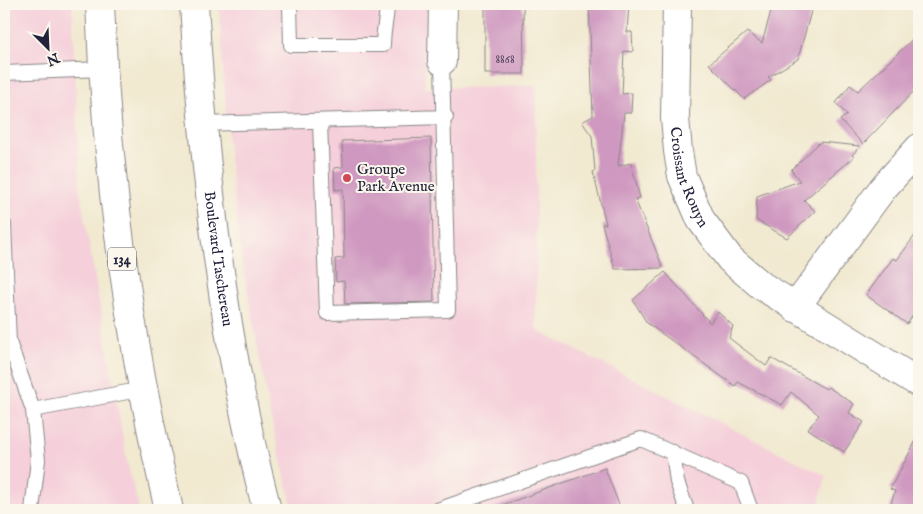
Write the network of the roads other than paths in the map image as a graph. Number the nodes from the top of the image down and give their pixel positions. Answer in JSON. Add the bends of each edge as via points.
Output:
{"nodes":[{"id":1,"x":100,"y":4,"type":"edge"},
{"id":2,"x":194,"y":4,"type":"edge"},
{"id":3,"x":290,"y":4,"type":"edge"},
{"id":4,"x":387,"y":4,"type":"edge"},
{"id":5,"x":443,"y":4,"type":"edge"},
{"id":6,"x":677,"y":4,"type":"edge"},
{"id":7,"x":442,"y":61,"type":"joint"},
{"id":8,"x":103,"y":68,"type":"junction"},
{"id":9,"x":4,"y":73,"type":"edge"},
{"id":10,"x":446,"y":118,"type":"junction"},
{"id":11,"x":320,"y":122,"type":"junction"},
{"id":12,"x":201,"y":124,"type":"junction"},
{"id":13,"x":919,"y":148,"type":"edge"},
{"id":14,"x":4,"y":225,"type":"edge"},
{"id":15,"x":795,"y":308,"type":"junction"},
{"id":16,"x":6,"y":343,"type":"edge"},
{"id":17,"x":919,"y":383,"type":"edge"},
{"id":18,"x":144,"y":389,"type":"junction"},
{"id":19,"x":33,"y":410,"type":"junction"},
{"id":20,"x":673,"y":452,"type":"junction"},
{"id":21,"x":32,"y":510,"type":"edge"},
{"id":22,"x":169,"y":510,"type":"edge"},
{"id":23,"x":267,"y":510,"type":"edge"},
{"id":24,"x":437,"y":510,"type":"edge"},
{"id":25,"x":687,"y":510,"type":"edge"},
{"id":26,"x":751,"y":510,"type":"edge"}],
"edges":[{"from":1,"to":8,"type":"main road","number":"134"},
{"from":2,"to":12,"type":"main road","name":"Boulevard Taschereau"},
{"from":3,"to":4,"type":"lane","via":[[291,45],[383,44]]},
{"from":5,"to":7,"type":"main road"},
{"from":6,"to":15,"type":"main road","name":"Croissant Rouyn","via":[[676,118],[678,151],[685,182],[702,220],[730,259]]},
{"from":7,"to":10,"type":"lane"},
{"from":8,"to":9,"type":"lane"},
{"from":8,"to":18,"type":"main road","number":"134","via":[[120,243]]},
{"from":10,"to":11,"type":"lane"},
{"from":10,"to":11,"type":"lane","via":[[448,310],[327,313]]},
{"from":11,"to":12,"type":"lane"},
{"from":12,"to":23,"type":"main road","name":"Boulevard Taschereau","via":[[234,360]]},
{"from":13,"to":15,"type":"main road","via":[[883,188]]},
{"from":14,"to":16,"type":"lane"},
{"from":15,"to":17,"type":"main road","name":"Croissant Rouyn"},
{"from":16,"to":19,"type":"lane"},
{"from":18,"to":19,"type":"lane"},
{"from":18,"to":22,"type":"main road","number":"134"},
{"from":19,"to":21,"type":"lane","via":[[38,460]]},
{"from":20,"to":24,"type":"lane","via":[[641,439]]},
{"from":20,"to":25,"type":"lane","via":[[677,482]]},
{"from":20,"to":26,"type":"lane","via":[[741,483]]}]}
